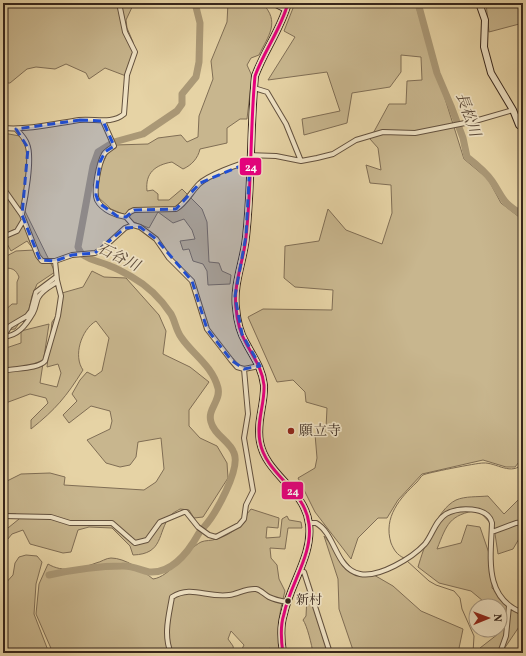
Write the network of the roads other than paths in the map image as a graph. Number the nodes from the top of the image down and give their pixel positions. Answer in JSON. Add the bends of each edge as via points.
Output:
{"nodes":[{"id":1,"x":119,"y":3,"type":"edge"},
{"id":2,"x":274,"y":3,"type":"edge"},
{"id":3,"x":479,"y":3,"type":"edge"},
{"id":4,"x":287,"y":6,"type":"edge"},
{"id":5,"x":254,"y":88,"type":"junction"},
{"id":6,"x":513,"y":110,"type":"junction"},
{"id":7,"x":103,"y":121,"type":"junction"},
{"id":8,"x":3,"y":128,"type":"edge"},
{"id":9,"x":523,"y":128,"type":"edge"},
{"id":10,"x":16,"y":129,"type":"junction"},
{"id":11,"x":250,"y":155,"type":"junction"},
{"id":12,"x":301,"y":161,"type":"junction"},
{"id":13,"x":250,"y":162,"type":"junction"},
{"id":14,"x":3,"y":188,"type":"edge"},
{"id":15,"x":22,"y":215,"type":"junction"},
{"id":16,"x":126,"y":217,"type":"junction"},
{"id":17,"x":23,"y":221,"type":"junction"},
{"id":18,"x":133,"y":225,"type":"junction"},
{"id":19,"x":3,"y":237,"type":"edge"},
{"id":20,"x":55,"y":261,"type":"junction"},
{"id":21,"x":57,"y":279,"type":"junction"},
{"id":22,"x":3,"y":337,"type":"edge"},
{"id":23,"x":260,"y":366,"type":"junction"},
{"id":24,"x":244,"y":369,"type":"junction"},
{"id":25,"x":3,"y":371,"type":"edge"},
{"id":26,"x":3,"y":516,"type":"edge"},
{"id":27,"x":523,"y":522,"type":"edge"},
{"id":28,"x":309,"y":523,"type":"junction"},
{"id":29,"x":492,"y":532,"type":"junction"},
{"id":30,"x":299,"y":571,"type":"junction"},
{"id":31,"x":287,"y":602,"type":"junction"},
{"id":32,"x":509,"y":606,"type":"junction"},
{"id":33,"x":523,"y":614,"type":"edge"},
{"id":34,"x":171,"y":653,"type":"edge"},
{"id":35,"x":283,"y":653,"type":"edge"},
{"id":36,"x":330,"y":653,"type":"edge"},
{"id":37,"x":500,"y":653,"type":"edge"}],
"edges":[{"from":1,"to":7,"type":"street","via":[[125,32],[135,52],[127,75],[124,114],[120,118]]},
{"from":2,"to":4,"type":"main road"},
{"from":3,"to":6,"type":"main road","via":[[485,20],[486,58],[495,81]]},
{"from":4,"to":5,"type":"main road","via":[[259,64]]},
{"from":5,"to":11,"type":"main road"},
{"from":5,"to":12,"type":"street","via":[[268,92],[286,124]]},
{"from":6,"to":9,"type":"main road","via":[[519,125]]},
{"from":6,"to":12,"type":"street","via":[[475,121],[406,134],[393,130],[383,132],[356,140],[333,154]]},
{"from":7,"to":10,"type":"street","via":[[80,120]]},
{"from":7,"to":16,"type":"street","via":[[114,146],[105,152],[100,162],[96,195],[103,207],[117,216]]},
{"from":8,"to":10,"type":"street"},
{"from":10,"to":15,"type":"street","via":[[28,148],[28,175]]},
{"from":11,"to":12,"type":"street","via":[[276,156]]},
{"from":11,"to":13,"type":"main road"},
{"from":13,"to":16,"type":"street","via":[[200,183],[182,206],[176,209],[134,210]]},
{"from":13,"to":23,"type":"main road","via":[[246,236],[237,285],[236,308],[245,343]]},
{"from":14,"to":15,"type":"street"},
{"from":15,"to":17,"type":"street"},
{"from":16,"to":18,"type":"street"},
{"from":17,"to":19,"type":"street","via":[[17,231]]},
{"from":17,"to":20,"type":"street","via":[[40,260]]},
{"from":18,"to":20,"type":"street","via":[[121,230],[102,249]]},
{"from":18,"to":24,"type":"street","via":[[156,239],[169,258],[187,275],[194,287],[207,330],[237,367]]},
{"from":20,"to":21,"type":"street"},
{"from":21,"to":22,"type":"street","via":[[36,292],[31,311],[10,326]]},
{"from":21,"to":22,"type":"street","via":[[42,292],[33,312],[19,332],[12,337]]},
{"from":21,"to":25,"type":"street","via":[[61,296],[45,361],[37,366]]},
{"from":23,"to":24,"type":"street"},
{"from":23,"to":28,"type":"main road","via":[[264,384],[259,422],[261,446],[272,467],[298,497]]},
{"from":24,"to":26,"type":"street","via":[[248,414],[244,438],[253,491],[246,505],[244,519],[239,525],[216,537],[205,532],[184,512],[160,522],[148,540],[135,543],[112,523],[70,522],[51,517]]},
{"from":27,"to":29,"type":"street"},
{"from":28,"to":29,"type":"street","via":[[321,526],[349,569],[365,575],[376,574],[405,559],[425,544],[442,519],[455,511],[464,509],[481,512],[491,520]]},
{"from":28,"to":30,"type":"main road","via":[[309,539]]},
{"from":29,"to":32,"type":"street","via":[[491,573],[496,588]]},
{"from":30,"to":31,"type":"main road"},
{"from":30,"to":36,"type":"street","via":[[304,572]]},
{"from":31,"to":34,"type":"street","via":[[269,597],[258,589],[217,596],[189,590],[177,593],[172,596],[168,611],[168,642]]},
{"from":31,"to":35,"type":"main road","via":[[283,616]]},
{"from":32,"to":33,"type":"street"},
{"from":32,"to":37,"type":"street","via":[[506,636]]}]}
